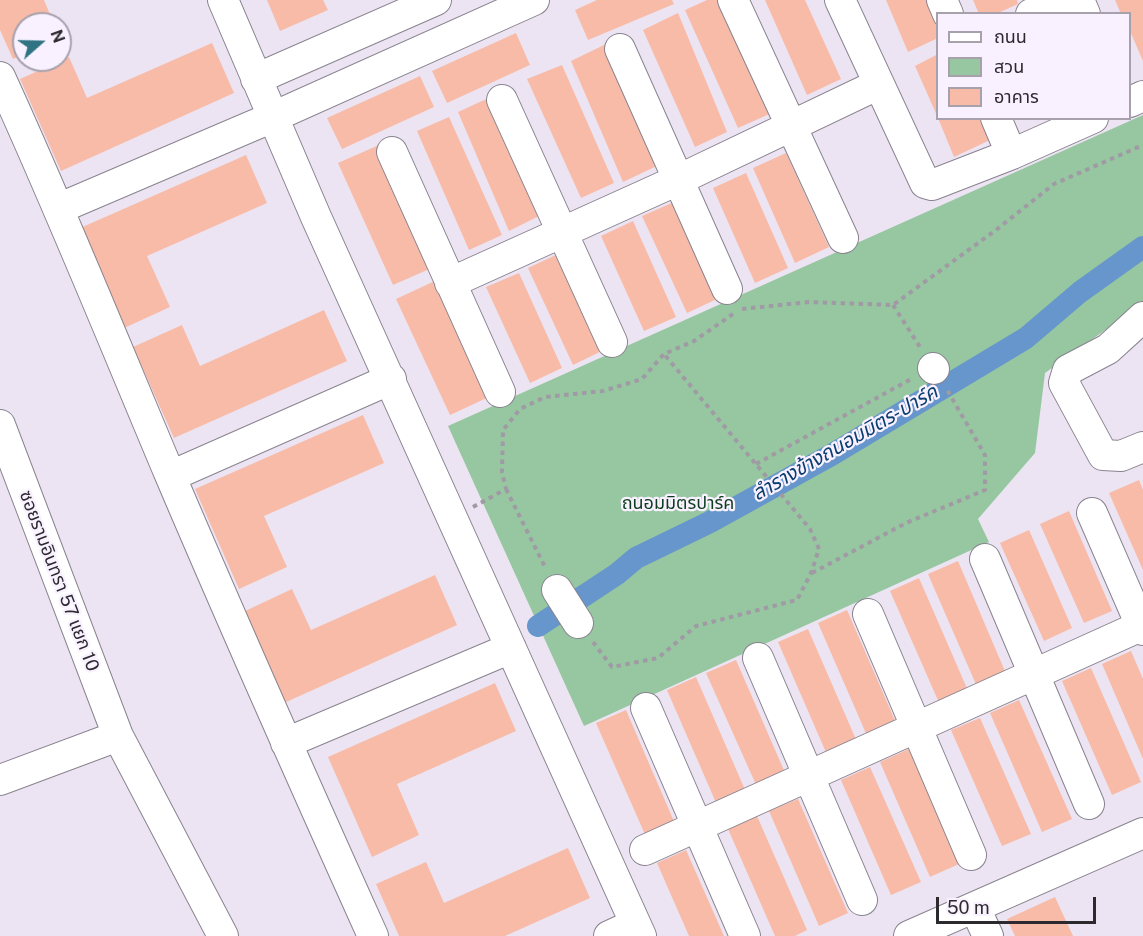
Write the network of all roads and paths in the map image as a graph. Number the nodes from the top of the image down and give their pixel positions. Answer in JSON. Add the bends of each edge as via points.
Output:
{"nodes":[{"id":1,"x":223,"y":0,"type":"edge"},
{"id":2,"x":436,"y":0,"type":"edge"},
{"id":3,"x":534,"y":0,"type":"edge"},
{"id":4,"x":733,"y":0,"type":"edge"},
{"id":5,"x":840,"y":0,"type":"edge"},
{"id":6,"x":1060,"y":0,"type":"edge"},
{"id":7,"x":1035,"y":12,"type":"edge"},
{"id":8,"x":620,"y":49,"type":"dead end"},
{"id":9,"x":0,"y":77,"type":"edge"},
{"id":10,"x":256,"y":79,"type":"junction"},
{"id":11,"x":879,"y":84,"type":"junction"},
{"id":12,"x":502,"y":100,"type":"dead end"},
{"id":13,"x":273,"y":117,"type":"junction"},
{"id":14,"x":1088,"y":120,"type":"edge"},
{"id":15,"x":789,"y":126,"type":"junction"},
{"id":16,"x":1143,"y":145,"type":"edge"},
{"id":17,"x":392,"y":152,"type":"dead end"},
{"id":18,"x":678,"y":180,"type":"junction"},
{"id":19,"x":60,"y":208,"type":"junction"},
{"id":20,"x":563,"y":233,"type":"junction"},
{"id":21,"x":843,"y":238,"type":"dead end"},
{"id":22,"x":450,"y":283,"type":"junction"},
{"id":23,"x":728,"y":289,"type":"dead end"},
{"id":24,"x":893,"y":305,"type":"junction"},
{"id":25,"x":1143,"y":317,"type":"edge"},
{"id":26,"x":612,"y":342,"type":"dead end"},
{"id":27,"x":664,"y":354,"type":"junction"},
{"id":28,"x":391,"y":379,"type":"junction"},
{"id":29,"x":500,"y":392,"type":"dead end"},
{"id":30,"x":957,"y":405,"type":"dead end"},
{"id":31,"x":0,"y":425,"type":"edge"},
{"id":32,"x":1143,"y":447,"type":"edge"},
{"id":33,"x":756,"y":464,"type":"junction"},
{"id":34,"x":171,"y":476,"type":"junction"},
{"id":35,"x":506,"y":489,"type":"junction"},
{"id":36,"x":1092,"y":513,"type":"dead end"},
{"id":37,"x":453,"y":518,"type":"junction"},
{"id":38,"x":985,"y":559,"type":"dead end"},
{"id":39,"x":811,"y":573,"type":"junction"},
{"id":40,"x":557,"y":590,"type":"joint"},
{"id":41,"x":867,"y":614,"type":"dead end"},
{"id":42,"x":578,"y":623,"type":"joint"},
{"id":43,"x":1142,"y":627,"type":"edge"},
{"id":44,"x":511,"y":648,"type":"junction"},
{"id":45,"x":758,"y":658,"type":"dead end"},
{"id":46,"x":1034,"y":675,"type":"junction"},
{"id":47,"x":646,"y":708,"type":"dead end"},
{"id":48,"x":917,"y":728,"type":"junction"},
{"id":49,"x":118,"y":736,"type":"junction"},
{"id":50,"x":286,"y":744,"type":"junction"},
{"id":51,"x":809,"y":777,"type":"junction"},
{"id":52,"x":0,"y":780,"type":"edge"},
{"id":53,"x":1089,"y":804,"type":"dead end"},
{"id":54,"x":698,"y":826,"type":"junction"},
{"id":55,"x":1143,"y":833,"type":"edge"},
{"id":56,"x":645,"y":850,"type":"dead end"},
{"id":57,"x":971,"y":855,"type":"dead end"},
{"id":58,"x":862,"y":900,"type":"dead end"},
{"id":59,"x":975,"y":908,"type":"junction"},
{"id":60,"x":628,"y":932,"type":"edge"},
{"id":61,"x":223,"y":936,"type":"edge"},
{"id":62,"x":374,"y":936,"type":"edge"},
{"id":63,"x":745,"y":936,"type":"edge"},
{"id":64,"x":909,"y":936,"type":"edge"},
{"id":65,"x":988,"y":936,"type":"edge"}],
"edges":[{"from":1,"to":10,"type":"street"},
{"from":2,"to":10,"type":"street"},
{"from":3,"to":13,"type":"street"},
{"from":4,"to":15,"type":"street"},
{"from":5,"to":11,"type":"street"},
{"from":6,"to":7,"type":"street"},
{"from":8,"to":18,"type":"street"},
{"from":9,"to":19,"type":"street"},
{"from":10,"to":13,"type":"street"},
{"from":11,"to":14,"type":"street","via":[[924,183],[932,185]]},
{"from":11,"to":15,"type":"street"},
{"from":12,"to":20,"type":"street"},
{"from":13,"to":19,"type":"street"},
{"from":13,"to":28,"type":"street"},
{"from":15,"to":18,"type":"street"},
{"from":15,"to":21,"type":"street"},
{"from":16,"to":24,"type":"path","via":[[1054,184]]},
{"from":17,"to":22,"type":"street"},
{"from":18,"to":20,"type":"street"},
{"from":18,"to":23,"type":"street"},
{"from":19,"to":34,"type":"street"},
{"from":20,"to":22,"type":"street"},
{"from":20,"to":26,"type":"street"},
{"from":22,"to":29,"type":"street"},
{"from":24,"to":27,"type":"path","via":[[808,302],[740,309],[694,341]]},
{"from":24,"to":33,"type":"path","via":[[933,369]]},
{"from":25,"to":32,"type":"street","via":[[1108,349],[1068,370],[1064,382],[1103,455],[1121,456]]},
{"from":27,"to":33,"type":"path"},
{"from":27,"to":35,"type":"path","via":[[642,379],[603,391],[545,397],[520,410],[503,430],[502,472]]},
{"from":28,"to":34,"type":"street"},
{"from":28,"to":37,"type":"street"},
{"from":30,"to":39,"type":"path","via":[[985,455],[985,490],[906,523]]},
{"from":31,"to":49,"type":"street","name":"ซอยรามอินทรา 57 แยก 10"},
{"from":33,"to":39,"type":"path","via":[[810,529],[819,549]]},
{"from":34,"to":50,"type":"street"},
{"from":35,"to":37,"type":"path"},
{"from":35,"to":40,"type":"path"},
{"from":36,"to":43,"type":"street"},
{"from":37,"to":44,"type":"street"},
{"from":38,"to":46,"type":"street"},
{"from":39,"to":42,"type":"path","via":[[797,600],[696,626],[658,658],[612,667]]},
{"from":40,"to":42,"type":"street"},
{"from":41,"to":48,"type":"street"},
{"from":43,"to":46,"type":"street"},
{"from":44,"to":50,"type":"street"},
{"from":44,"to":60,"type":"street"},
{"from":45,"to":51,"type":"street"},
{"from":46,"to":48,"type":"street"},
{"from":46,"to":53,"type":"street"},
{"from":47,"to":54,"type":"street"},
{"from":48,"to":51,"type":"street"},
{"from":48,"to":57,"type":"street"},
{"from":49,"to":52,"type":"street"},
{"from":49,"to":61,"type":"street","name":"ซอยรามอินทรา 57 แยก 10"},
{"from":50,"to":62,"type":"street"},
{"from":51,"to":54,"type":"street"},
{"from":51,"to":58,"type":"street"},
{"from":54,"to":56,"type":"street"},
{"from":54,"to":63,"type":"street"},
{"from":55,"to":59,"type":"street"},
{"from":59,"to":64,"type":"street"},
{"from":59,"to":65,"type":"street"}]}
